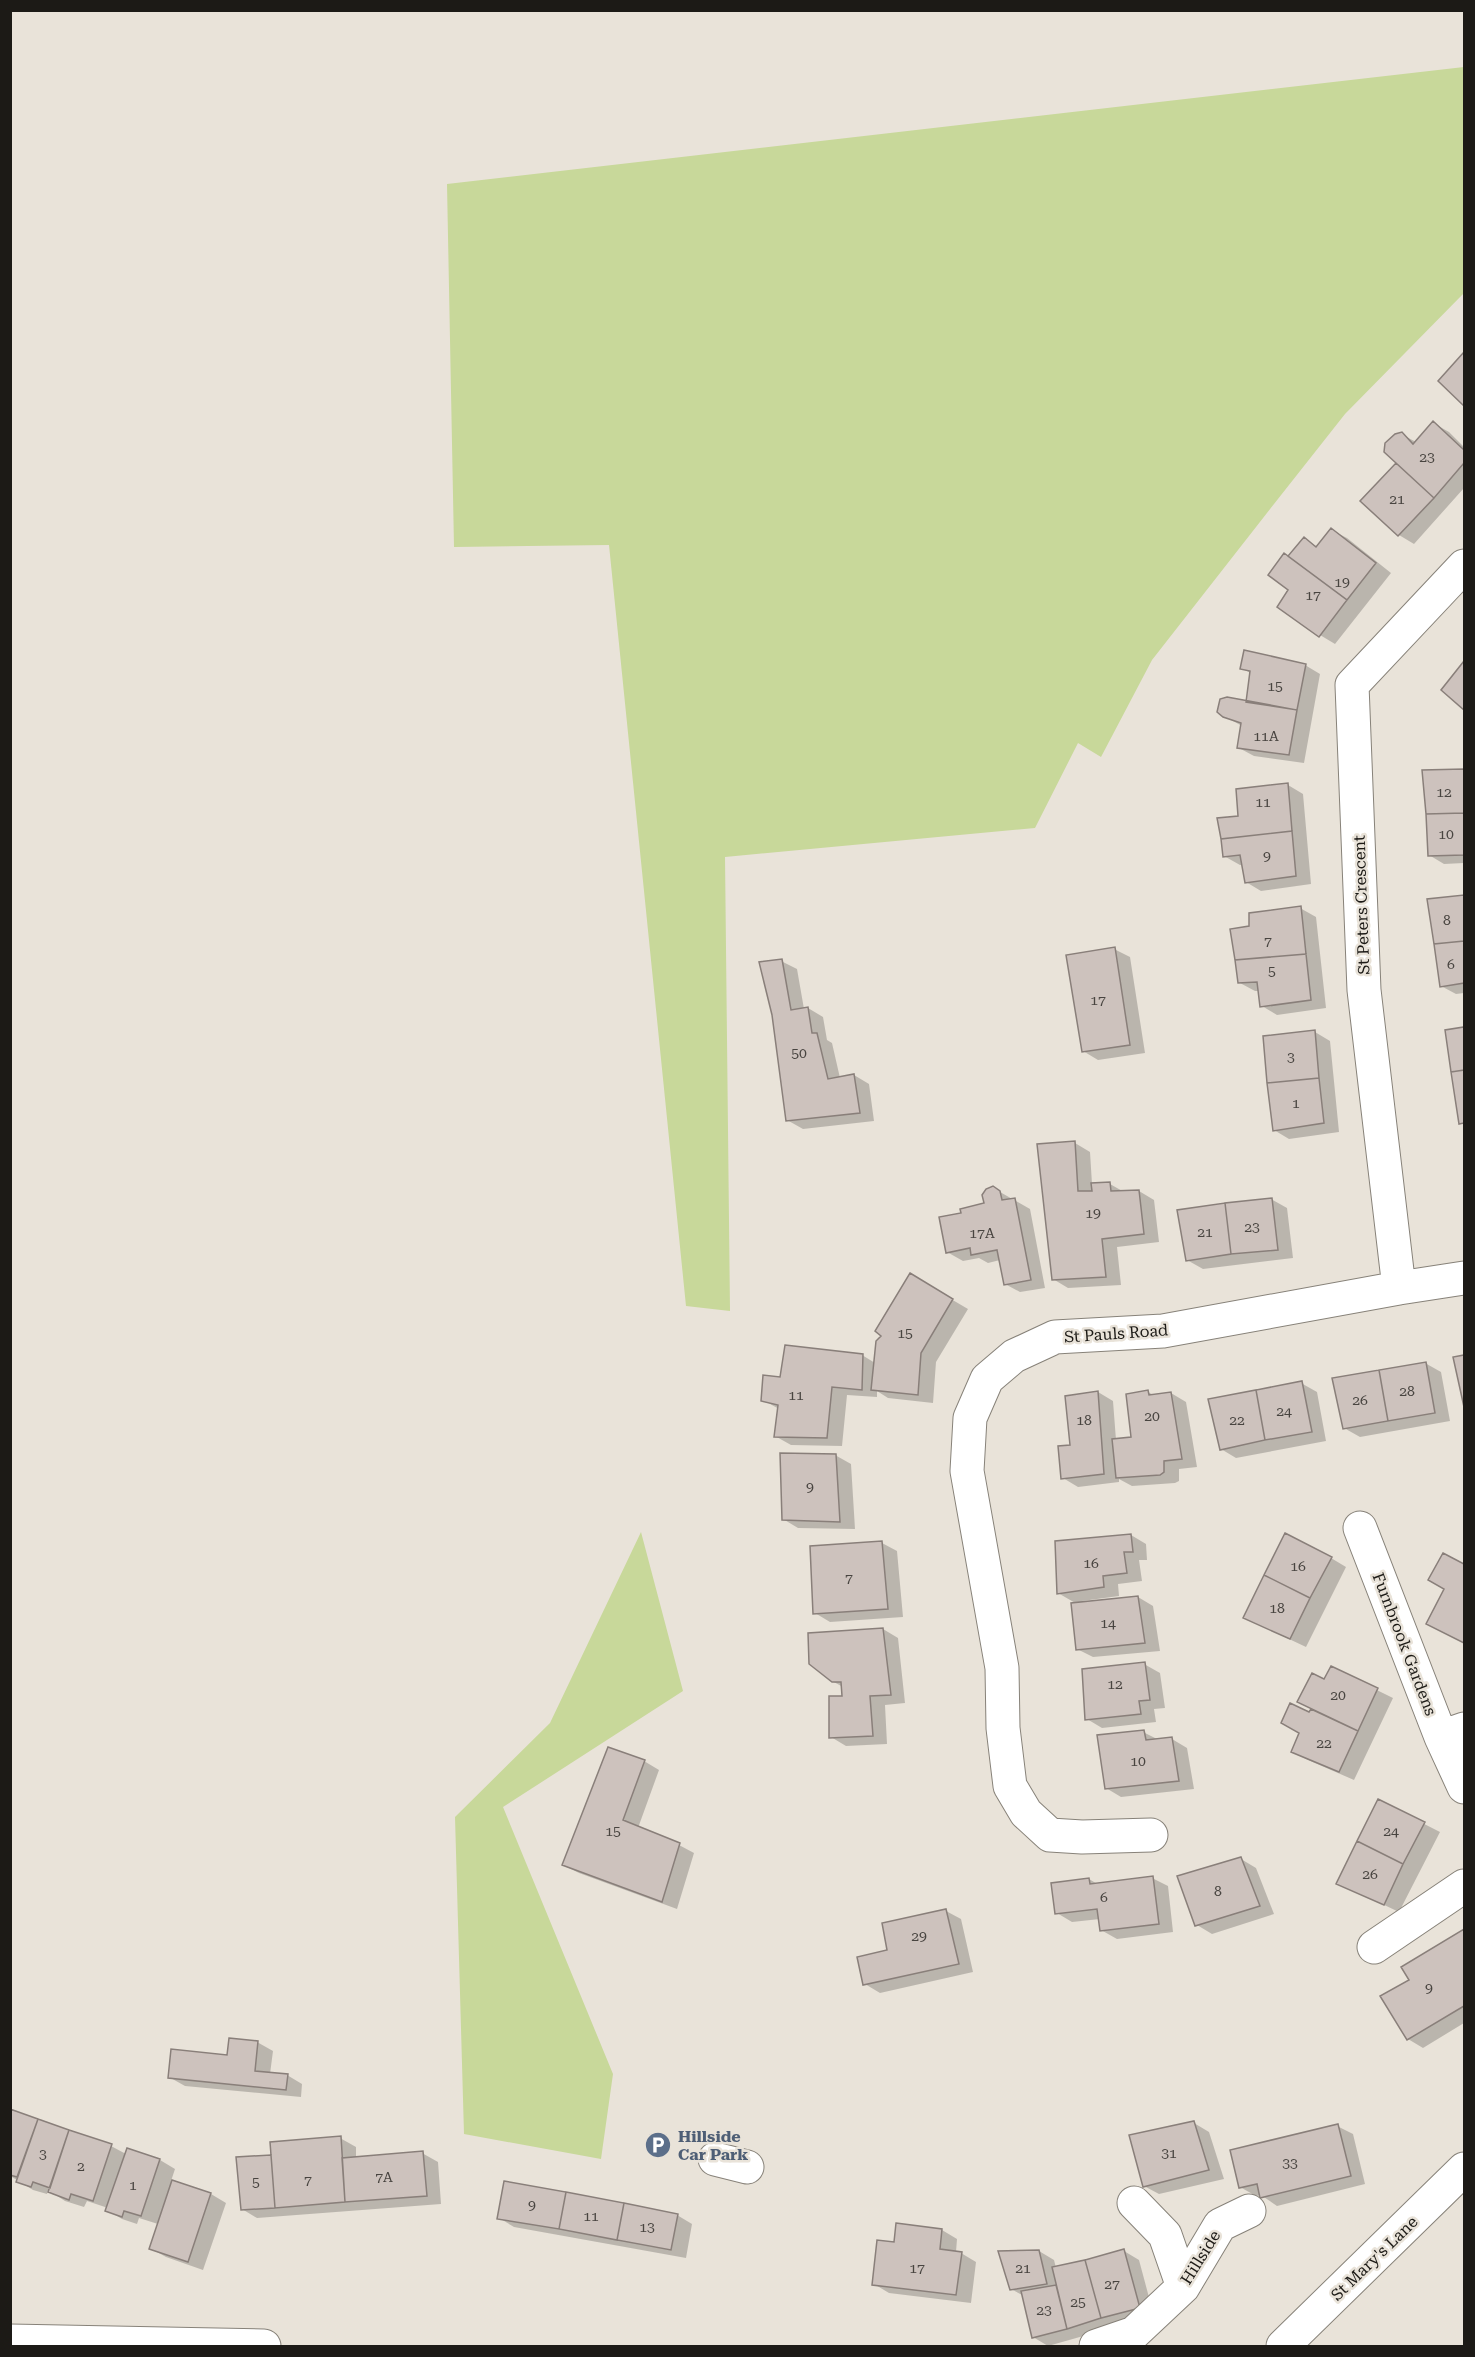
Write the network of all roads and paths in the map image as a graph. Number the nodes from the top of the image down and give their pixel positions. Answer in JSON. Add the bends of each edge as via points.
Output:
{"nodes":[{"id":1,"x":1464,"y":566,"type":"edge"},
{"id":2,"x":1464,"y":1278,"type":"edge"},
{"id":3,"x":1399,"y":1288,"type":"junction"},
{"id":4,"x":1360,"y":1528,"type":"dead end"},
{"id":5,"x":1453,"y":1733,"type":"edge"},
{"id":6,"x":1464,"y":1787,"type":"edge"},
{"id":7,"x":1151,"y":1835,"type":"dead end"},
{"id":8,"x":1464,"y":1886,"type":"edge"},
{"id":9,"x":1374,"y":1947,"type":"dead end"},
{"id":10,"x":715,"y":2159,"type":"dead end"},
{"id":11,"x":747,"y":2167,"type":"dead end"},
{"id":12,"x":1464,"y":2169,"type":"edge"},
{"id":13,"x":1134,"y":2203,"type":"dead end"},
{"id":14,"x":1249,"y":2211,"type":"dead end"},
{"id":15,"x":1183,"y":2287,"type":"junction"},
{"id":16,"x":10,"y":2341,"type":"edge"},
{"id":17,"x":164,"y":2346,"type":"edge"},
{"id":18,"x":264,"y":2346,"type":"edge"},
{"id":19,"x":1096,"y":2346,"type":"edge"},
{"id":20,"x":1283,"y":2346,"type":"edge"}],
"edges":[{"from":1,"to":3,"type":"street","name":"St Peters Crescent","via":[[1352,685],[1364,990]]},
{"from":2,"to":3,"type":"street","name":"St Pauls Road"},
{"from":3,"to":7,"type":"street","name":"St Pauls Road","via":[[1163,1331],[1055,1337],[1014,1356],[987,1379],[970,1418],[967,1471],[1002,1668],[1003,1728],[1010,1786],[1026,1813],[1050,1834]]},
{"from":4,"to":5,"type":"street","name":"Furnbrook Gardens"},
{"from":5,"to":6,"type":"street","name":"Furnbrook Gardens"},
{"from":8,"to":9,"type":"street"},
{"from":10,"to":11,"type":"street"},
{"from":12,"to":20,"type":"street","name":"St Mary's Lane"},
{"from":13,"to":15,"type":"street","via":[[1166,2235]]},
{"from":14,"to":15,"type":"street","name":"Hillside","via":[[1220,2225]]},
{"from":15,"to":19,"type":"street","name":"Hillside","via":[[1134,2333]]},
{"from":16,"to":17,"type":"street"},
{"from":17,"to":18,"type":"street"}]}
